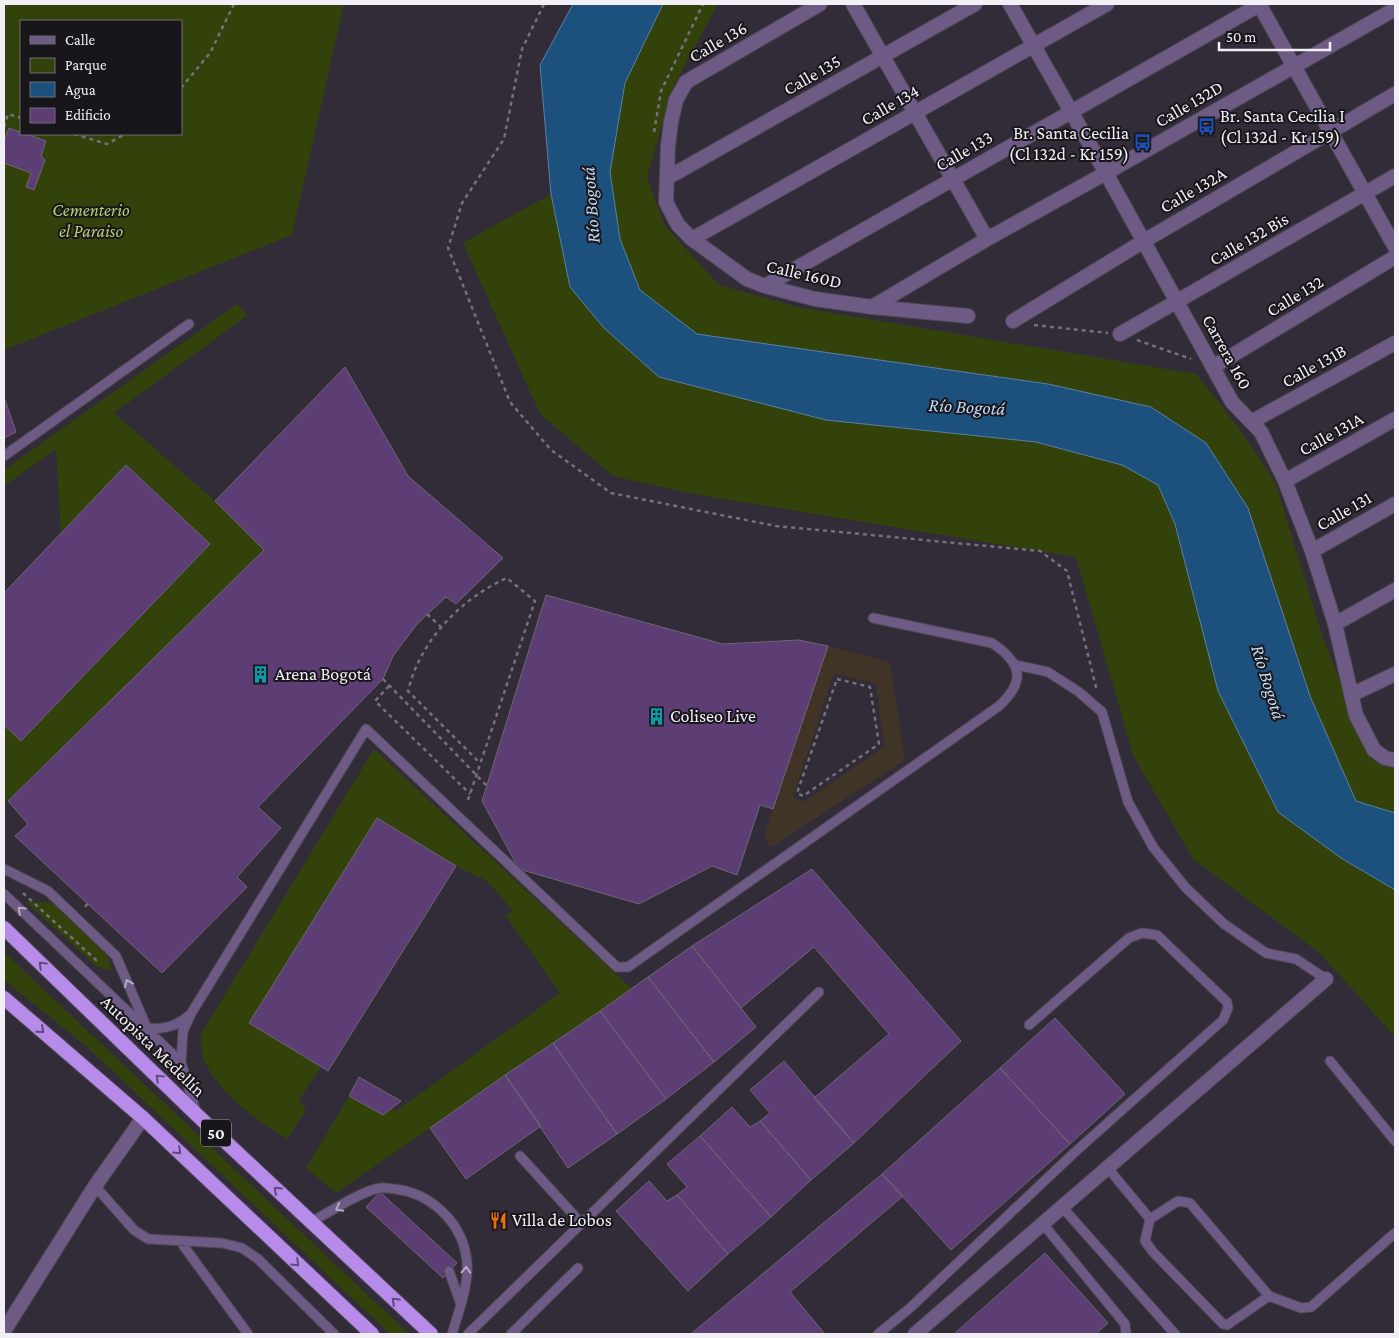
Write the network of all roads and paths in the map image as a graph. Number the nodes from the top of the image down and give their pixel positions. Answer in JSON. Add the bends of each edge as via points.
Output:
{"nodes":[{"id":1,"x":234,"y":4,"type":"edge"},
{"id":2,"x":544,"y":4,"type":"edge"},
{"id":3,"x":820,"y":4,"type":"edge"},
{"id":4,"x":853,"y":4,"type":"edge"},
{"id":5,"x":975,"y":4,"type":"edge"},
{"id":6,"x":1010,"y":4,"type":"edge"},
{"id":7,"x":1107,"y":4,"type":"edge"},
{"id":8,"x":1260,"y":4,"type":"edge"},
{"id":9,"x":1395,"y":9,"type":"edge"},
{"id":10,"x":1034,"y":45,"type":"junction"},
{"id":11,"x":883,"y":56,"type":"junction"},
{"id":12,"x":1294,"y":66,"type":"junction"},
{"id":13,"x":686,"y":82,"type":"joint"},
{"id":14,"x":182,"y":87,"type":"edge"},
{"id":15,"x":1395,"y":94,"type":"edge"},
{"id":16,"x":915,"y":112,"type":"junction"},
{"id":17,"x":1071,"y":112,"type":"junction"},
{"id":18,"x":20,"y":118,"type":"edge"},
{"id":19,"x":4,"y":127,"type":"edge"},
{"id":20,"x":1330,"y":131,"type":"junction"},
{"id":21,"x":77,"y":135,"type":"edge"},
{"id":22,"x":123,"y":135,"type":"edge"},
{"id":23,"x":1106,"y":173,"type":"junction"},
{"id":24,"x":1395,"y":176,"type":"edge"},
{"id":25,"x":667,"y":178,"type":"junction"},
{"id":26,"x":953,"y":179,"type":"junction"},
{"id":27,"x":1365,"y":194,"type":"junction"},
{"id":28,"x":692,"y":239,"type":"junction"},
{"id":29,"x":987,"y":239,"type":"junction"},
{"id":30,"x":1144,"y":241,"type":"junction"},
{"id":31,"x":1395,"y":247,"type":"edge"},
{"id":32,"x":1395,"y":257,"type":"edge"},
{"id":33,"x":765,"y":286,"type":"junction"},
{"id":34,"x":1178,"y":302,"type":"junction"},
{"id":35,"x":872,"y":307,"type":"junction"},
{"id":36,"x":968,"y":316,"type":"dead end"},
{"id":37,"x":1013,"y":321,"type":"dead end"},
{"id":38,"x":189,"y":324,"type":"dead end"},
{"id":39,"x":1120,"y":334,"type":"dead end"},
{"id":40,"x":1395,"y":343,"type":"edge"},
{"id":41,"x":1213,"y":367,"type":"junction"},
{"id":42,"x":1395,"y":420,"type":"edge"},
{"id":43,"x":1251,"y":422,"type":"junction"},
{"id":44,"x":4,"y":456,"type":"edge"},
{"id":45,"x":1285,"y":481,"type":"junction"},
{"id":46,"x":1395,"y":504,"type":"edge"},
{"id":47,"x":1312,"y":551,"type":"junction"},
{"id":48,"x":1395,"y":590,"type":"edge"},
{"id":49,"x":427,"y":614,"type":"dead end"},
{"id":50,"x":873,"y":618,"type":"dead end"},
{"id":51,"x":1335,"y":624,"type":"junction"},
{"id":52,"x":441,"y":627,"type":"junction"},
{"id":53,"x":1016,"y":665,"type":"junction"},
{"id":54,"x":1395,"y":674,"type":"edge"},
{"id":55,"x":383,"y":680,"type":"dead end"},
{"id":56,"x":389,"y":686,"type":"junction"},
{"id":57,"x":1351,"y":695,"type":"junction"},
{"id":58,"x":1102,"y":712,"type":"junction"},
{"id":59,"x":1390,"y":759,"type":"edge"},
{"id":60,"x":480,"y":763,"type":"junction"},
{"id":61,"x":487,"y":786,"type":"dead end"},
{"id":62,"x":796,"y":793,"type":"joint"},
{"id":63,"x":470,"y":794,"type":"junction"},
{"id":64,"x":468,"y":800,"type":"dead end"},
{"id":65,"x":4,"y":868,"type":"edge"},
{"id":66,"x":20,"y":890,"type":"dead end"},
{"id":67,"x":4,"y":894,"type":"edge"},
{"id":68,"x":88,"y":904,"type":"dead end"},
{"id":69,"x":85,"y":907,"type":"dead end"},
{"id":70,"x":4,"y":928,"type":"edge"},
{"id":71,"x":103,"y":953,"type":"dead end"},
{"id":72,"x":1326,"y":979,"type":"joint"},
{"id":73,"x":819,"y":992,"type":"dead end"},
{"id":74,"x":4,"y":998,"type":"edge"},
{"id":75,"x":192,"y":1012,"type":"junction"},
{"id":76,"x":1029,"y":1025,"type":"dead end"},
{"id":77,"x":146,"y":1028,"type":"junction"},
{"id":78,"x":1330,"y":1061,"type":"dead end"},
{"id":79,"x":181,"y":1062,"type":"junction"},
{"id":80,"x":197,"y":1115,"type":"junction"},
{"id":81,"x":143,"y":1118,"type":"junction"},
{"id":82,"x":1395,"y":1141,"type":"edge"},
{"id":83,"x":520,"y":1156,"type":"dead end"},
{"id":84,"x":1107,"y":1167,"type":"junction"},
{"id":85,"x":96,"y":1186,"type":"junction"},
{"id":86,"x":362,"y":1196,"type":"junction"},
{"id":87,"x":373,"y":1199,"type":"dead end"},
{"id":88,"x":1062,"y":1208,"type":"junction"},
{"id":89,"x":1150,"y":1219,"type":"junction"},
{"id":90,"x":311,"y":1222,"type":"junction"},
{"id":91,"x":581,"y":1223,"type":"junction"},
{"id":92,"x":1043,"y":1224,"type":"junction"},
{"id":93,"x":1395,"y":1233,"type":"edge"},
{"id":94,"x":180,"y":1240,"type":"junction"},
{"id":95,"x":578,"y":1268,"type":"dead end"},
{"id":96,"x":450,"y":1271,"type":"dead end"},
{"id":97,"x":1269,"y":1296,"type":"junction"},
{"id":98,"x":461,"y":1305,"type":"junction"},
{"id":99,"x":4,"y":1331,"type":"edge"},
{"id":100,"x":248,"y":1334,"type":"edge"},
{"id":101,"x":334,"y":1334,"type":"edge"},
{"id":102,"x":372,"y":1334,"type":"edge"},
{"id":103,"x":431,"y":1334,"type":"edge"},
{"id":104,"x":452,"y":1334,"type":"edge"},
{"id":105,"x":468,"y":1334,"type":"edge"},
{"id":106,"x":511,"y":1334,"type":"edge"},
{"id":107,"x":878,"y":1334,"type":"edge"},
{"id":108,"x":915,"y":1334,"type":"edge"},
{"id":109,"x":1126,"y":1334,"type":"edge"},
{"id":110,"x":1176,"y":1334,"type":"edge"}],
"edges":[{"from":1,"to":14,"type":"path","via":[[210,53]]},
{"from":2,"to":58,"type":"path","via":[[522,49],[504,139],[462,202],[448,248],[510,402],[550,450],[611,492],[776,526],[1040,551],[1066,571],[1075,596]]},
{"from":3,"to":13,"type":"street","name":"Calle 136"},
{"from":4,"to":11,"type":"street"},
{"from":5,"to":11,"type":"street","name":"Calle 135"},
{"from":6,"to":10,"type":"street","name":"Carrera 160"},
{"from":7,"to":10,"type":"street","name":"Calle 134"},
{"from":8,"to":12,"type":"street"},
{"from":8,"to":17,"type":"street","name":"Calle 133"},
{"from":9,"to":12,"type":"street","name":"Calle 132D"},
{"from":10,"to":16,"type":"street","name":"Calle 134"},
{"from":10,"to":17,"type":"street","name":"Carrera 160"},
{"from":11,"to":16,"type":"street"},
{"from":11,"to":25,"type":"street","name":"Calle 135"},
{"from":12,"to":20,"type":"street"},
{"from":12,"to":23,"type":"street","name":"Calle 132D"},
{"from":13,"to":25,"type":"street","name":"Calle 160D","via":[[676,100],[671,122]]},
{"from":15,"to":20,"type":"street","name":"Calle 132A"},
{"from":16,"to":26,"type":"street"},
{"from":16,"to":28,"type":"street","name":"Calle 134"},
{"from":17,"to":23,"type":"street","name":"Carrera 160"},
{"from":17,"to":26,"type":"street","name":"Calle 133"},
{"from":18,"to":19,"type":"path","via":[[8,114]]},
{"from":20,"to":27,"type":"street"},
{"from":20,"to":30,"type":"street","name":"Calle 132A"},
{"from":21,"to":22,"type":"path","via":[[107,144]]},
{"from":23,"to":29,"type":"street","name":"Calle 132D"},
{"from":23,"to":30,"type":"street","name":"Carrera 160"},
{"from":24,"to":27,"type":"street","name":"Calle 132 Bis"},
{"from":25,"to":28,"type":"street","name":"Calle 160D","via":[[666,202],[678,225]]},
{"from":26,"to":29,"type":"street"},
{"from":26,"to":33,"type":"street","name":"Calle 133"},
{"from":27,"to":31,"type":"street"},
{"from":27,"to":34,"type":"street","name":"Calle 132 Bis"},
{"from":28,"to":33,"type":"street","name":"Calle 160D","via":[[748,279]]},
{"from":29,"to":35,"type":"street","name":"Calle 132D"},
{"from":30,"to":34,"type":"street","name":"Carrera 160"},
{"from":30,"to":37,"type":"street","name":"Calle 132A"},
{"from":32,"to":41,"type":"street","name":"Calle 132"},
{"from":33,"to":35,"type":"street","name":"Calle 160D","via":[[815,299]]},
{"from":34,"to":39,"type":"street","name":"Calle 132 Bis"},
{"from":34,"to":41,"type":"street","name":"Carrera 160"},
{"from":35,"to":36,"type":"street","name":"Calle 160D"},
{"from":38,"to":44,"type":"lane"},
{"from":40,"to":43,"type":"street","name":"Calle 131B"},
{"from":41,"to":43,"type":"street","name":"Carrera 160","via":[[1232,402]]},
{"from":42,"to":45,"type":"street","name":"Calle 131A"},
{"from":43,"to":45,"type":"street","name":"Carrera 160","via":[[1261,432]]},
{"from":45,"to":47,"type":"street","name":"Carrera 160"},
{"from":46,"to":47,"type":"street","name":"Calle 131"},
{"from":47,"to":51,"type":"street","name":"Carrera 160"},
{"from":48,"to":51,"type":"street"},
{"from":49,"to":52,"type":"path"},
{"from":50,"to":53,"type":"lane","via":[[992,643],[1008,653]]},
{"from":51,"to":57,"type":"street","name":"Carrera 160"},
{"from":52,"to":60,"type":"path","via":[[420,658],[408,691]]},
{"from":52,"to":60,"type":"path","via":[[474,597],[507,578],[535,602]]},
{"from":53,"to":58,"type":"lane","via":[[1048,672]]},
{"from":53,"to":75,"type":"lane","via":[[1013,693],[999,706],[628,967],[617,967],[366,728]]},
{"from":54,"to":57,"type":"street"},
{"from":55,"to":56,"type":"path","bridge":true},
{"from":56,"to":61,"type":"path","bridge":true},
{"from":56,"to":63,"type":"path","via":[[375,701]]},
{"from":57,"to":59,"type":"street","name":"Carrera 160","via":[[1356,715],[1374,750]]},
{"from":58,"to":72,"type":"lane","via":[[1128,802],[1153,847],[1186,888],[1224,924],[1266,953],[1296,959]]},
{"from":60,"to":63,"type":"path"},
{"from":62,"to":62,"type":"path","via":[[837,679],[870,687],[878,744],[803,796]]},
{"from":63,"to":64,"type":"path"},
{"from":77,"to":65,"type":"lane","one_way":true,"via":[[116,956],[48,891]]},
{"from":66,"to":71,"type":"path","via":[[96,960]]},
{"from":77,"to":67,"type":"lane","one_way":true},
{"from":68,"to":69,"type":"path"},
{"from":80,"to":70,"type":"highway","name":"Autopista Medellín","number":"50","one_way":true},
{"from":72,"to":84,"type":"street"},
{"from":73,"to":91,"type":"lane"},
{"from":74,"to":81,"type":"highway","number":"50","one_way":true},
{"from":75,"to":77,"type":"lane","via":[[170,1027]]},
{"from":75,"to":79,"type":"lane","via":[[183,1031]]},
{"from":76,"to":107,"type":"lane","via":[[1129,938],[1142,934],[1157,935],[1227,1002],[1228,1008],[1223,1020]]},
{"from":77,"to":79,"type":"lane"},
{"from":78,"to":82,"type":"lane"},
{"from":79,"to":80,"type":"lane"},
{"from":90,"to":80,"type":"highway","name":"Autopista Medellín","number":"50","one_way":true},
{"from":81,"to":85,"type":"street"},
{"from":81,"to":102,"type":"highway","number":"50","one_way":true},
{"from":83,"to":91,"type":"lane"},
{"from":84,"to":88,"type":"street"},
{"from":84,"to":89,"type":"lane"},
{"from":85,"to":94,"type":"lane","via":[[134,1230],[148,1239]]},
{"from":85,"to":99,"type":"street"},
{"from":86,"to":87,"type":"lane"},
{"from":86,"to":90,"type":"lane","one_way":true},
{"from":98,"to":86,"type":"lane","one_way":true,"via":[[467,1256],[461,1238],[448,1219],[433,1203],[418,1194],[380,1188]]},
{"from":88,"to":92,"type":"street"},
{"from":88,"to":110,"type":"lane"},
{"from":89,"to":97,"type":"lane","via":[[1178,1202],[1190,1203]]},
{"from":89,"to":97,"type":"lane","via":[[1145,1241],[1223,1324],[1227,1325]]},
{"from":103,"to":90,"type":"highway","name":"Autopista Medellín","number":"50","one_way":true},
{"from":91,"to":105,"type":"lane"},
{"from":92,"to":108,"type":"street"},
{"from":92,"to":109,"type":"lane","via":[[1125,1324]]},
{"from":93,"to":97,"type":"lane","via":[[1311,1307],[1301,1308]]},
{"from":94,"to":100,"type":"lane"},
{"from":94,"to":101,"type":"lane","via":[[242,1248],[258,1259]]},
{"from":95,"to":106,"type":"lane"},
{"from":96,"to":98,"type":"lane"},
{"from":98,"to":104,"type":"lane"}]}
